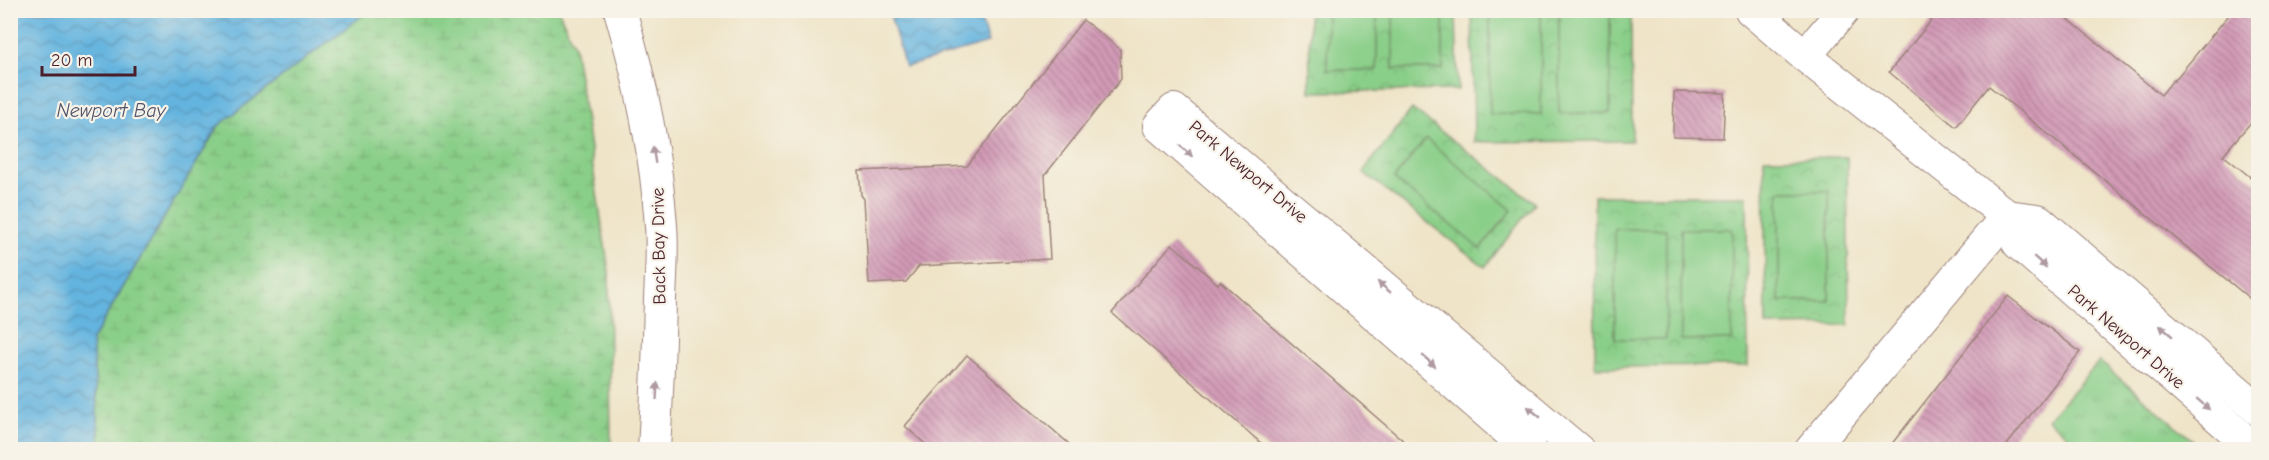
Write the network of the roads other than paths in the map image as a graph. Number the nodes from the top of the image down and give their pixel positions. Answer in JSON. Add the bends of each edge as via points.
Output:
{"nodes":[{"id":1,"x":620,"y":10,"type":"edge"},
{"id":2,"x":1751,"y":10,"type":"edge"},
{"id":3,"x":1844,"y":10,"type":"edge"},
{"id":4,"x":1805,"y":56,"type":"junction"},
{"id":5,"x":2007,"y":216,"type":"junction"},
{"id":6,"x":2259,"y":409,"type":"edge"},
{"id":7,"x":654,"y":450,"type":"edge"},
{"id":8,"x":1530,"y":450,"type":"edge"},
{"id":9,"x":1578,"y":450,"type":"edge"},
{"id":10,"x":1811,"y":450,"type":"edge"},
{"id":11,"x":2256,"y":450,"type":"edge"}],
"edges":[{"from":7,"to":1,"type":"street","name":"Back Bay Drive","one_way":true,"via":[[662,229],[650,128]]},
{"from":2,"to":4,"type":"street","name":"Park Newport Drive"},
{"from":3,"to":4,"type":"street"},
{"from":4,"to":5,"type":"street","name":"Park Newport Drive"},
{"from":6,"to":5,"type":"street","name":"Park Newport Drive","one_way":true,"via":[[2038,220]]},
{"from":5,"to":10,"type":"street"},
{"from":5,"to":11,"type":"street","name":"Park Newport Drive","one_way":true,"via":[[2018,243]]},
{"from":9,"to":8,"type":"street","name":"Park Newport Drive","one_way":true,"via":[[1174,110],[1159,126]]}]}
